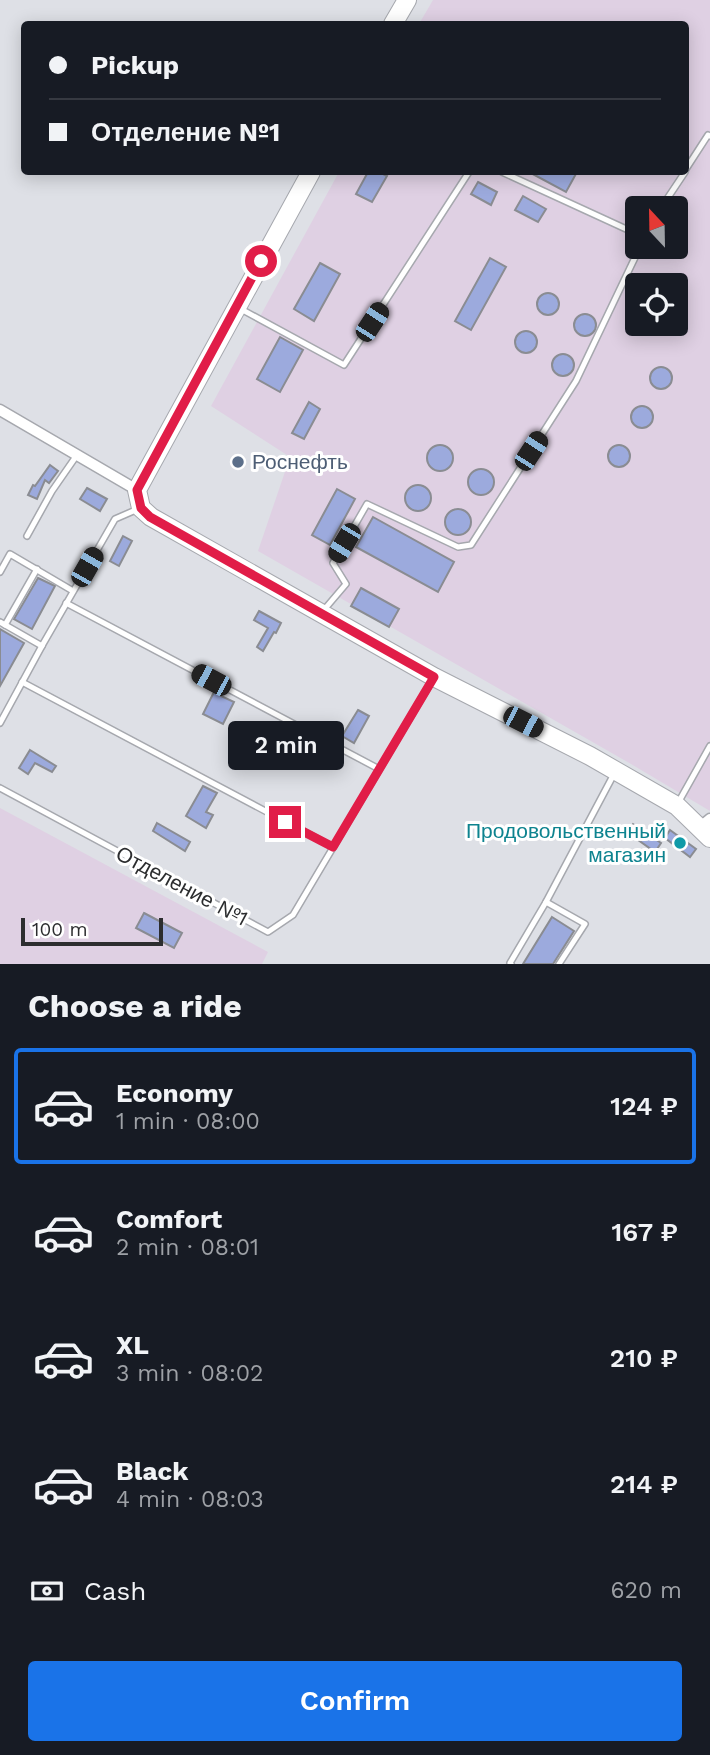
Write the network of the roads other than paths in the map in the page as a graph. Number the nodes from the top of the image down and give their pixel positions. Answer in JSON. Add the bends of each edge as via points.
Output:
{"nodes":[{"id":1,"x":407,"y":0,"type":"edge"},
{"id":2,"x":395,"y":21,"type":"edge"},
{"id":3,"x":710,"y":136,"type":"edge"},
{"id":4,"x":689,"y":164,"type":"edge"},
{"id":5,"x":309,"y":175,"type":"edge"},
{"id":6,"x":467,"y":175,"type":"edge"},
{"id":7,"x":509,"y":175,"type":"edge"},
{"id":8,"x":682,"y":175,"type":"edge"},
{"id":9,"x":669,"y":196,"type":"edge"},
{"id":10,"x":625,"y":228,"type":"edge"},
{"id":11,"x":634,"y":259,"type":"edge"},
{"id":12,"x":237,"y":306,"type":"junction"},
{"id":13,"x":0,"y":410,"type":"edge"},
{"id":14,"x":77,"y":455,"type":"junction"},
{"id":15,"x":137,"y":490,"type":"junction"},
{"id":16,"x":141,"y":508,"type":"junction"},
{"id":17,"x":27,"y":536,"type":"dead end"},
{"id":18,"x":37,"y":569,"type":"junction"},
{"id":19,"x":0,"y":572,"type":"edge"},
{"id":20,"x":74,"y":591,"type":"junction"},
{"id":21,"x":66,"y":603,"type":"junction"},
{"id":22,"x":321,"y":614,"type":"junction"},
{"id":23,"x":3,"y":624,"type":"edge"},
{"id":24,"x":42,"y":646,"type":"junction"},
{"id":25,"x":434,"y":677,"type":"junction"},
{"id":26,"x":22,"y":682,"type":"junction"},
{"id":27,"x":0,"y":723,"type":"edge"},
{"id":28,"x":710,"y":746,"type":"edge"},
{"id":29,"x":379,"y":769,"type":"junction"},
{"id":30,"x":616,"y":772,"type":"junction"},
{"id":31,"x":0,"y":788,"type":"edge"},
{"id":32,"x":677,"y":806,"type":"junction"},
{"id":33,"x":706,"y":828,"type":"edge"},
{"id":34,"x":333,"y":847,"type":"junction"},
{"id":35,"x":546,"y":902,"type":"junction"},
{"id":36,"x":511,"y":964,"type":"edge"},
{"id":37,"x":559,"y":964,"type":"edge"}],
"edges":[{"from":1,"to":2,"type":"main road"},
{"from":3,"to":4,"type":"lane"},
{"from":5,"to":12,"type":"main road"},
{"from":6,"to":12,"type":"lane","via":[[344,365]]},
{"from":7,"to":10,"type":"lane"},
{"from":8,"to":9,"type":"lane"},
{"from":11,"to":22,"type":"lane","via":[[576,381],[471,545],[458,547],[367,504],[332,563],[346,584]]},
{"from":12,"to":15,"type":"main road"},
{"from":13,"to":14,"type":"street"},
{"from":14,"to":15,"type":"street"},
{"from":14,"to":17,"type":"lane"},
{"from":15,"to":16,"type":"main road"},
{"from":16,"to":20,"type":"lane","via":[[115,519]]},
{"from":16,"to":22,"type":"main road"},
{"from":18,"to":19,"type":"lane","via":[[10,554]]},
{"from":18,"to":20,"type":"lane"},
{"from":18,"to":23,"type":"lane"},
{"from":20,"to":21,"type":"lane"},
{"from":21,"to":24,"type":"lane"},
{"from":21,"to":29,"type":"lane"},
{"from":22,"to":25,"type":"main road"},
{"from":23,"to":24,"type":"lane"},
{"from":24,"to":26,"type":"lane"},
{"from":25,"to":29,"type":"lane","name":"Отделение №1"},
{"from":25,"to":30,"type":"main road"},
{"from":26,"to":27,"type":"lane"},
{"from":26,"to":34,"type":"lane"},
{"from":28,"to":32,"type":"lane"},
{"from":29,"to":34,"type":"lane","name":"Отделение №1"},
{"from":30,"to":32,"type":"main road"},
{"from":30,"to":35,"type":"lane"},
{"from":31,"to":34,"type":"lane","name":"Отделение №1","via":[[268,932],[293,915]]},
{"from":32,"to":33,"type":"main road"},
{"from":35,"to":36,"type":"lane"},
{"from":35,"to":37,"type":"lane","via":[[584,924]]}]}
